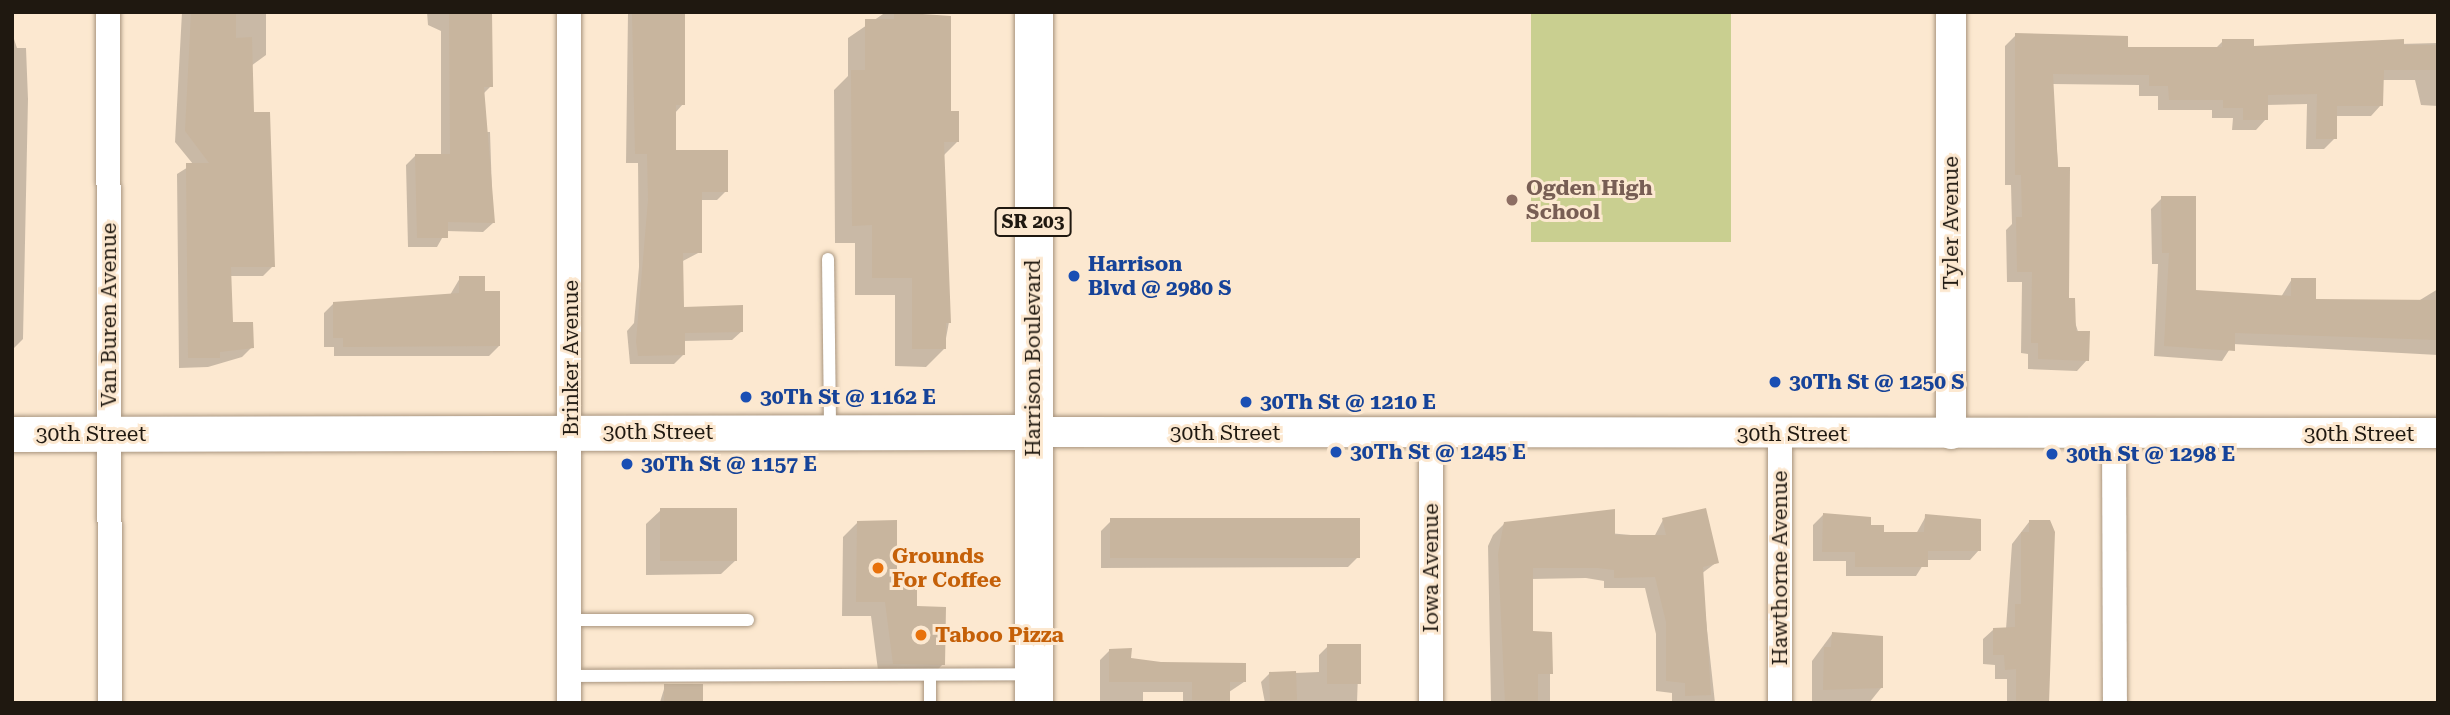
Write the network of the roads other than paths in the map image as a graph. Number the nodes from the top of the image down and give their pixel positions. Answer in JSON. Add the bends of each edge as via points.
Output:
{"nodes":[{"id":1,"x":108,"y":12,"type":"edge"},
{"id":2,"x":569,"y":12,"type":"edge"},
{"id":3,"x":1034,"y":12,"type":"edge"},
{"id":4,"x":1951,"y":12,"type":"edge"},
{"id":5,"x":828,"y":259,"type":"dead end"},
{"id":6,"x":572,"y":431,"type":"junction"},
{"id":7,"x":830,"y":432,"type":"junction"},
{"id":8,"x":1034,"y":432,"type":"junction"},
{"id":9,"x":1951,"y":433,"type":"junction"},
{"id":10,"x":2438,"y":433,"type":"edge"},
{"id":11,"x":110,"y":434,"type":"junction"},
{"id":12,"x":1431,"y":434,"type":"junction"},
{"id":13,"x":1780,"y":434,"type":"junction"},
{"id":14,"x":2114,"y":434,"type":"junction"},
{"id":15,"x":12,"y":435,"type":"edge"},
{"id":16,"x":570,"y":620,"type":"junction"},
{"id":17,"x":748,"y":620,"type":"dead end"},
{"id":18,"x":930,"y":675,"type":"junction"},
{"id":19,"x":569,"y":677,"type":"junction"},
{"id":20,"x":1034,"y":688,"type":"edge"},
{"id":21,"x":110,"y":703,"type":"edge"},
{"id":22,"x":569,"y":703,"type":"edge"},
{"id":23,"x":930,"y":703,"type":"edge"},
{"id":24,"x":1432,"y":703,"type":"edge"},
{"id":25,"x":1780,"y":703,"type":"edge"},
{"id":26,"x":2115,"y":703,"type":"edge"}],
"edges":[{"from":1,"to":11,"type":"street","name":"Van Buren Avenue"},
{"from":2,"to":6,"type":"street","name":"Brinker Avenue"},
{"from":3,"to":8,"type":"main road","name":"Harrison Boulevard","number":"SR 203"},
{"from":4,"to":9,"type":"street","name":"Tyler Avenue"},
{"from":5,"to":7,"type":"lane"},
{"from":6,"to":7,"type":"main road","name":"30th Street"},
{"from":6,"to":11,"type":"main road","name":"30th Street"},
{"from":6,"to":16,"type":"street","name":"Brinker Avenue"},
{"from":7,"to":8,"type":"main road","name":"30th Street"},
{"from":8,"to":12,"type":"street","name":"30th Street"},
{"from":8,"to":20,"type":"main road","name":"Harrison Boulevard","number":"SR 203"},
{"from":9,"to":13,"type":"street","name":"30th Street"},
{"from":9,"to":14,"type":"street","name":"30th Street"},
{"from":10,"to":14,"type":"street","name":"30th Street"},
{"from":11,"to":15,"type":"main road","name":"30th Street"},
{"from":11,"to":21,"type":"street","name":"Van Buren Avenue"},
{"from":12,"to":13,"type":"street","name":"30th Street"},
{"from":12,"to":24,"type":"street","name":"Iowa Avenue"},
{"from":13,"to":25,"type":"street","name":"Hawthorne Avenue"},
{"from":14,"to":26,"type":"street"},
{"from":16,"to":17,"type":"lane"},
{"from":16,"to":19,"type":"street","name":"Brinker Avenue"},
{"from":18,"to":19,"type":"lane"},
{"from":18,"to":20,"type":"lane"},
{"from":18,"to":23,"type":"lane"},
{"from":19,"to":22,"type":"street","name":"Brinker Avenue"}]}
